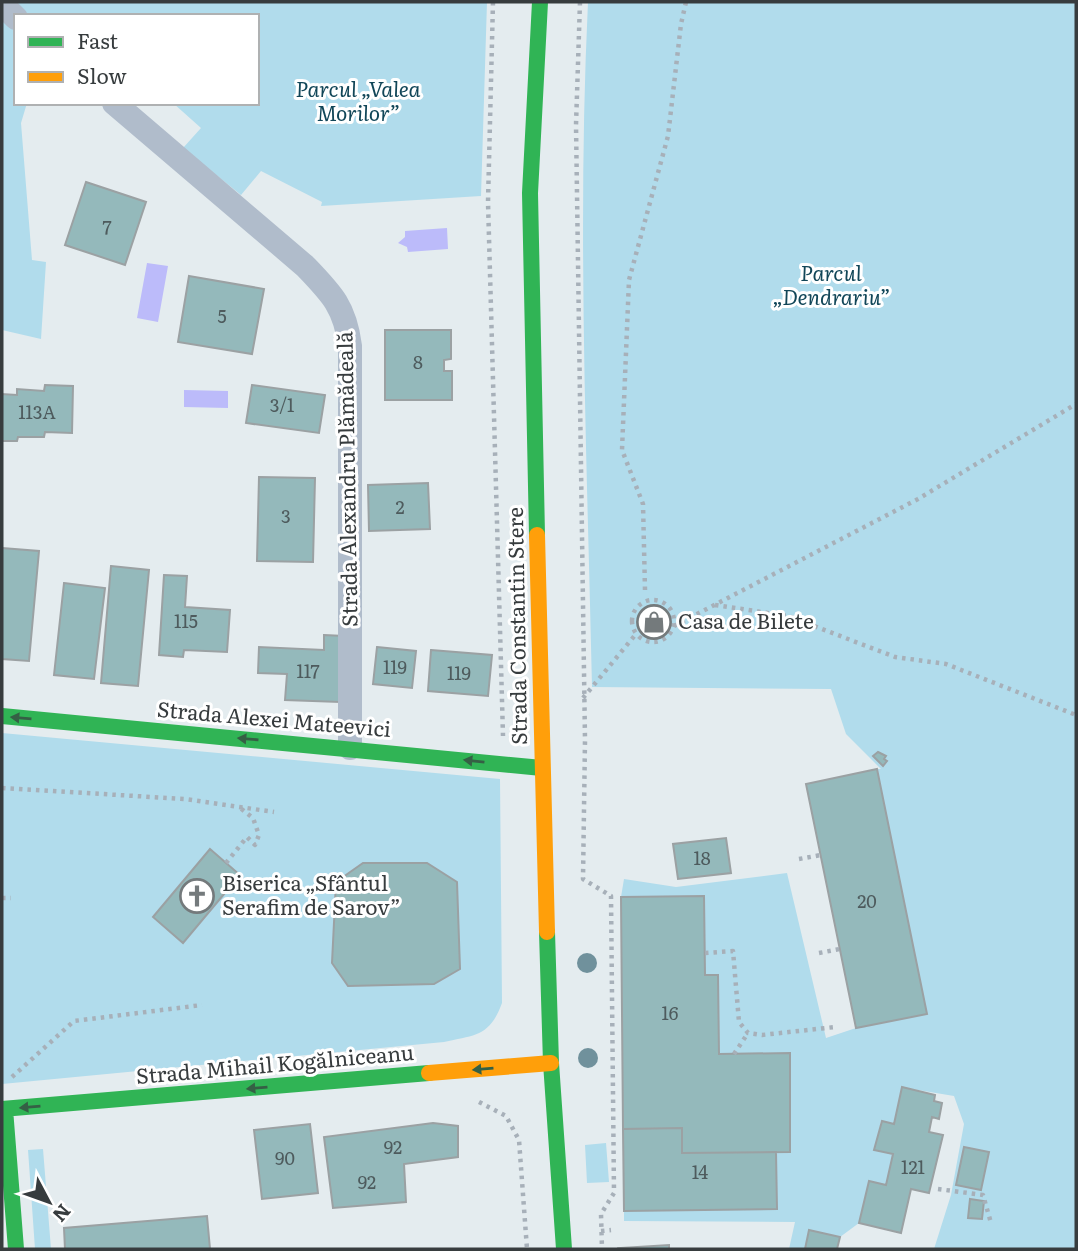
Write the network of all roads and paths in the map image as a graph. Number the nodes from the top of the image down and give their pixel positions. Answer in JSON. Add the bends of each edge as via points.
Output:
{"nodes":[{"id":1,"x":493,"y":2,"type":"edge"},
{"id":2,"x":540,"y":2,"type":"edge"},
{"id":3,"x":580,"y":2,"type":"edge"},
{"id":4,"x":686,"y":2,"type":"edge"},
{"id":5,"x":116,"y":105,"type":"edge"},
{"id":6,"x":1076,"y":404,"type":"edge"},
{"id":7,"x":645,"y":590,"type":"dead end"},
{"id":8,"x":715,"y":605,"type":"junction"},
{"id":9,"x":674,"y":625,"type":"junction"},
{"id":10,"x":636,"y":634,"type":"junction"},
{"id":11,"x":582,"y":698,"type":"junction"},
{"id":12,"x":1076,"y":715,"type":"edge"},
{"id":13,"x":2,"y":716,"type":"edge"},
{"id":14,"x":502,"y":743,"type":"dead end"},
{"id":15,"x":350,"y":748,"type":"junction"},
{"id":16,"x":542,"y":768,"type":"junction"},
{"id":17,"x":2,"y":788,"type":"edge"},
{"id":18,"x":239,"y":807,"type":"junction"},
{"id":19,"x":274,"y":812,"type":"dead end"},
{"id":20,"x":821,"y":855,"type":"dead end"},
{"id":21,"x":799,"y":859,"type":"dead end"},
{"id":22,"x":226,"y":863,"type":"dead end"},
{"id":23,"x":2,"y":898,"type":"edge"},
{"id":24,"x":11,"y":898,"type":"dead end"},
{"id":25,"x":840,"y":949,"type":"dead end"},
{"id":26,"x":705,"y":953,"type":"dead end"},
{"id":27,"x":819,"y":953,"type":"dead end"},
{"id":28,"x":202,"y":1005,"type":"dead end"},
{"id":29,"x":835,"y":1027,"type":"dead end"},
{"id":30,"x":748,"y":1033,"type":"junction"},
{"id":31,"x":734,"y":1054,"type":"dead end"},
{"id":32,"x":551,"y":1063,"type":"junction"},
{"id":33,"x":2,"y":1086,"type":"edge"},
{"id":34,"x":474,"y":1100,"type":"dead end"},
{"id":35,"x":3,"y":1109,"type":"edge"},
{"id":36,"x":939,"y":1189,"type":"dead end"},
{"id":37,"x":991,"y":1223,"type":"dead end"},
{"id":38,"x":611,"y":1230,"type":"dead end"},
{"id":39,"x":601,"y":1231,"type":"junction"},
{"id":40,"x":16,"y":1249,"type":"edge"},
{"id":41,"x":527,"y":1249,"type":"edge"},
{"id":42,"x":564,"y":1249,"type":"edge"},
{"id":43,"x":603,"y":1249,"type":"edge"}],
"edges":[{"from":1,"to":14,"type":"path","via":[[488,202]]},
{"from":2,"to":16,"type":"main road","name":"Strada Constantin Stere","via":[[530,193]]},
{"from":3,"to":11,"type":"path","via":[[576,125]]},
{"from":4,"to":7,"type":"path","via":[[667,136],[629,280],[622,450],[643,503]]},
{"from":5,"to":15,"type":"street","name":"Strada Alexandru Plămădeală","via":[[305,266],[328,290],[347,321]]},
{"from":6,"to":8,"type":"path","via":[[918,499]]},
{"from":8,"to":9,"type":"path"},
{"from":8,"to":12,"type":"path","via":[[788,616],[895,657],[946,664]]},
{"from":9,"to":10,"type":"path","via":[[668,636],[655,642]]},
{"from":9,"to":10,"type":"path","via":[[668,606],[649,600],[634,614]]},
{"from":10,"to":11,"type":"path"},
{"from":11,"to":39,"type":"path","via":[[583,879],[611,896],[614,1193],[601,1214]]},
{"from":15,"to":13,"type":"main road","name":"Strada Alexei Mateevici","one_way":true},
{"from":16,"to":15,"type":"main road","name":"Strada Alexei Mateevici","one_way":true},
{"from":16,"to":32,"type":"main road","name":"Strada Constantin Stere"},
{"from":17,"to":18,"type":"path","via":[[185,799]]},
{"from":18,"to":19,"type":"path"},
{"from":18,"to":22,"type":"path","via":[[253,818],[259,835],[255,845],[247,837]]},
{"from":20,"to":21,"type":"path"},
{"from":23,"to":24,"type":"path"},
{"from":25,"to":27,"type":"path"},
{"from":26,"to":30,"type":"path","via":[[733,951],[739,1022]]},
{"from":28,"to":33,"type":"path","via":[[74,1021]]},
{"from":29,"to":30,"type":"path"},
{"from":30,"to":31,"type":"path"},
{"from":32,"to":35,"type":"main road","name":"Strada Mihail Kogălniceanu","one_way":true},
{"from":32,"to":42,"type":"main road","name":"Strada Constantin Stere"},
{"from":34,"to":41,"type":"path","via":[[506,1116],[519,1140]]},
{"from":35,"to":40,"type":"main road"},
{"from":36,"to":37,"type":"path","via":[[983,1195]]},
{"from":38,"to":39,"type":"path"},
{"from":39,"to":43,"type":"path"}]}
